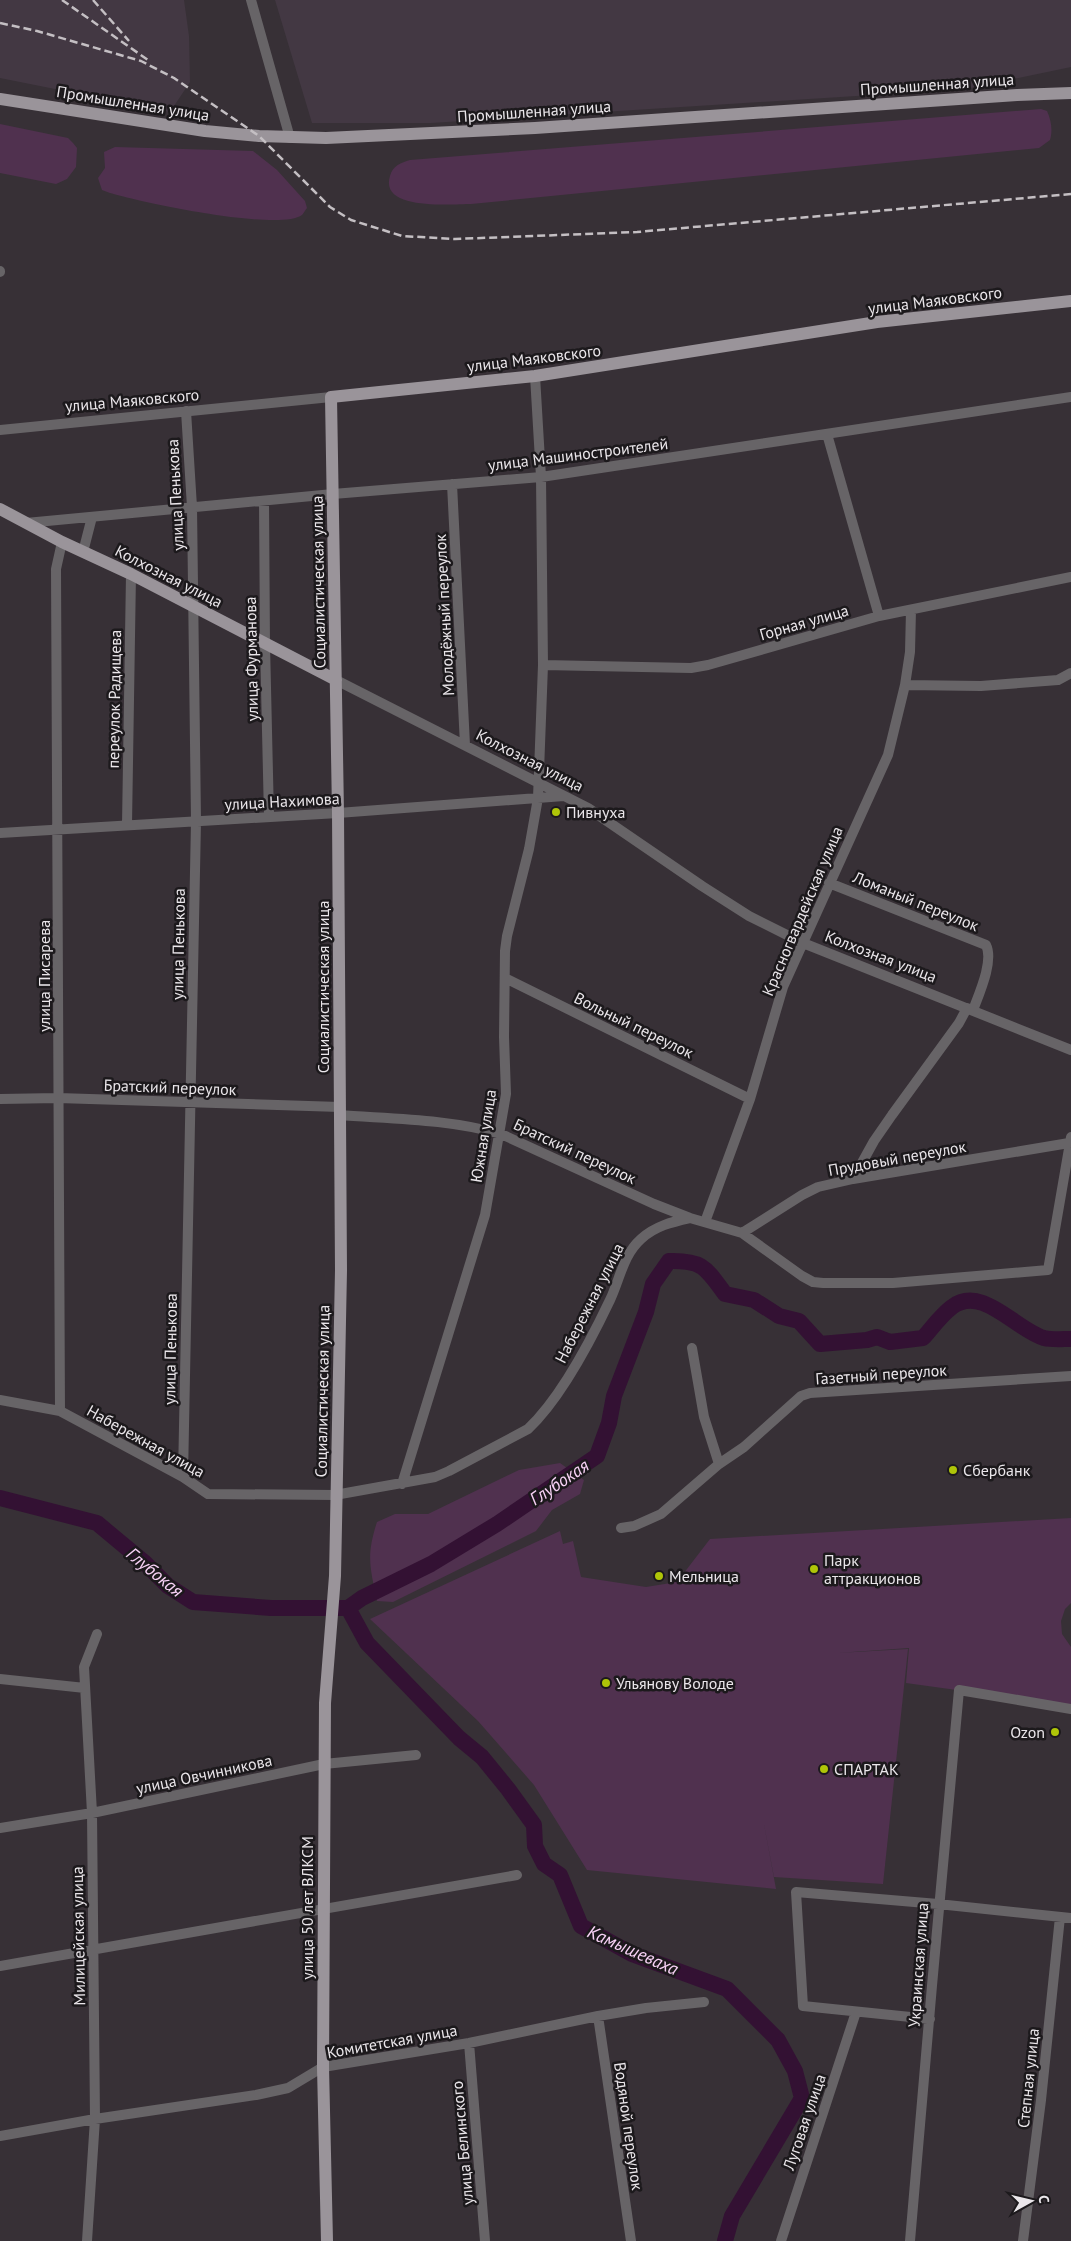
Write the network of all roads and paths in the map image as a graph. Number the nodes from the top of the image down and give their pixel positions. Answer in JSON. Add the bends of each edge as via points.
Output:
{"nodes":[{"id":1,"x":251,"y":0,"type":"edge"},
{"id":2,"x":1071,"y":93,"type":"edge"},
{"id":3,"x":0,"y":99,"type":"edge"},
{"id":4,"x":290,"y":138,"type":"junction"},
{"id":5,"x":1071,"y":301,"type":"edge"},
{"id":6,"x":535,"y":376,"type":"junction"},
{"id":7,"x":331,"y":397,"type":"junction"},
{"id":8,"x":1071,"y":397,"type":"edge"},
{"id":9,"x":186,"y":411,"type":"junction"},
{"id":10,"x":0,"y":430,"type":"edge"},
{"id":11,"x":827,"y":434,"type":"junction"},
{"id":12,"x":541,"y":477,"type":"junction"},
{"id":13,"x":452,"y":484,"type":"junction"},
{"id":14,"x":333,"y":494,"type":"junction"},
{"id":15,"x":264,"y":501,"type":"junction"},
{"id":16,"x":192,"y":507,"type":"junction"},
{"id":17,"x":0,"y":509,"type":"edge"},
{"id":18,"x":92,"y":517,"type":"junction"},
{"id":19,"x":26,"y":523,"type":"junction"},
{"id":20,"x":62,"y":542,"type":"junction"},
{"id":21,"x":83,"y":552,"type":"junction"},
{"id":22,"x":131,"y":574,"type":"junction"},
{"id":23,"x":1071,"y":577,"type":"edge"},
{"id":24,"x":195,"y":607,"type":"junction"},
{"id":25,"x":911,"y":610,"type":"junction"},
{"id":26,"x":879,"y":616,"type":"junction"},
{"id":27,"x":265,"y":644,"type":"junction"},
{"id":28,"x":543,"y":665,"type":"junction"},
{"id":29,"x":1071,"y":673,"type":"edge"},
{"id":30,"x":336,"y":680,"type":"junction"},
{"id":31,"x":905,"y":685,"type":"junction"},
{"id":32,"x":465,"y":745,"type":"junction"},
{"id":33,"x":538,"y":782,"type":"junction"},
{"id":34,"x":565,"y":796,"type":"junction"},
{"id":35,"x":538,"y":798,"type":"junction"},
{"id":36,"x":338,"y":813,"type":"junction"},
{"id":37,"x":269,"y":817,"type":"junction"},
{"id":38,"x":196,"y":821,"type":"junction"},
{"id":39,"x":127,"y":825,"type":"junction"},
{"id":40,"x":59,"y":829,"type":"junction"},
{"id":41,"x":0,"y":832,"type":"edge"},
{"id":42,"x":829,"y":882,"type":"junction"},
{"id":43,"x":803,"y":943,"type":"junction"},
{"id":44,"x":505,"y":978,"type":"junction"},
{"id":45,"x":970,"y":1009,"type":"junction"},
{"id":46,"x":1071,"y":1050,"type":"edge"},
{"id":47,"x":58,"y":1098,"type":"junction"},
{"id":48,"x":0,"y":1099,"type":"edge"},
{"id":49,"x":750,"y":1099,"type":"junction"},
{"id":50,"x":190,"y":1102,"type":"junction"},
{"id":51,"x":339,"y":1111,"type":"junction"},
{"id":52,"x":501,"y":1134,"type":"junction"},
{"id":53,"x":1070,"y":1140,"type":"edge"},
{"id":54,"x":853,"y":1179,"type":"junction"},
{"id":55,"x":690,"y":1218,"type":"junction"},
{"id":56,"x":705,"y":1222,"type":"junction"},
{"id":57,"x":742,"y":1233,"type":"junction"},
{"id":58,"x":692,"y":1348,"type":"dead end"},
{"id":59,"x":1071,"y":1376,"type":"edge"},
{"id":60,"x":0,"y":1400,"type":"edge"},
{"id":61,"x":60,"y":1411,"type":"junction"},
{"id":62,"x":718,"y":1464,"type":"junction"},
{"id":63,"x":183,"y":1477,"type":"junction"},
{"id":64,"x":402,"y":1484,"type":"junction"},
{"id":65,"x":336,"y":1495,"type":"junction"},
{"id":66,"x":621,"y":1528,"type":"dead end"},
{"id":67,"x":335,"y":1576,"type":"joint"},
{"id":68,"x":98,"y":1634,"type":"dead end"},
{"id":69,"x":0,"y":1678,"type":"edge"},
{"id":70,"x":85,"y":1688,"type":"junction"},
{"id":71,"x":1071,"y":1709,"type":"edge"},
{"id":72,"x":416,"y":1755,"type":"dead end"},
{"id":73,"x":324,"y":1764,"type":"junction"},
{"id":74,"x":92,"y":1813,"type":"junction"},
{"id":75,"x":0,"y":1828,"type":"edge"},
{"id":76,"x":517,"y":1875,"type":"dead end"},
{"id":77,"x":938,"y":1904,"type":"junction"},
{"id":78,"x":323,"y":1909,"type":"junction"},
{"id":79,"x":1066,"y":1918,"type":"edge"},
{"id":80,"x":93,"y":1950,"type":"junction"},
{"id":81,"x":0,"y":1966,"type":"edge"},
{"id":82,"x":704,"y":2002,"type":"dead end"},
{"id":83,"x":856,"y":2012,"type":"junction"},
{"id":84,"x":598,"y":2016,"type":"junction"},
{"id":85,"x":930,"y":2019,"type":"junction"},
{"id":86,"x":469,"y":2043,"type":"junction"},
{"id":87,"x":323,"y":2067,"type":"junction"},
{"id":88,"x":96,"y":2119,"type":"junction"},
{"id":89,"x":0,"y":2136,"type":"edge"},
{"id":90,"x":87,"y":2241,"type":"edge"},
{"id":91,"x":327,"y":2241,"type":"edge"},
{"id":92,"x":485,"y":2241,"type":"edge"},
{"id":93,"x":631,"y":2241,"type":"edge"},
{"id":94,"x":780,"y":2241,"type":"edge"},
{"id":95,"x":910,"y":2241,"type":"edge"},
{"id":96,"x":1023,"y":2241,"type":"edge"}],
"edges":[{"from":1,"to":4,"type":"street"},
{"from":2,"to":4,"type":"main road","name":"Промышленная улица","via":[[535,128]]},
{"from":3,"to":4,"type":"main road","name":"Промышленная улица","via":[[153,124]]},
{"from":5,"to":6,"type":"main road","name":"улица Маяковского","via":[[877,322]]},
{"from":6,"to":7,"type":"main road","name":"улица Маяковского"},
{"from":6,"to":12,"type":"street","name":"Южная улица"},
{"from":7,"to":9,"type":"street","name":"улица Маяковского"},
{"from":7,"to":14,"type":"main road","name":"Социалистическая улица"},
{"from":8,"to":11,"type":"street","name":"улица Машиностроителей"},
{"from":9,"to":10,"type":"street","name":"улица Маяковского"},
{"from":9,"to":16,"type":"street","name":"улица Пенькова"},
{"from":11,"to":12,"type":"street","name":"улица Машиностроителей"},
{"from":11,"to":26,"type":"street"},
{"from":12,"to":13,"type":"street","name":"улица Машиностроителей"},
{"from":12,"to":28,"type":"street","name":"Южная улица"},
{"from":13,"to":14,"type":"street","name":"улица Машиностроителей"},
{"from":13,"to":32,"type":"street","name":"Молодёжный переулок"},
{"from":14,"to":15,"type":"street","name":"улица Машиностроителей"},
{"from":14,"to":30,"type":"main road","name":"Социалистическая улица"},
{"from":15,"to":16,"type":"street","name":"улица Машиностроителей"},
{"from":15,"to":27,"type":"street","name":"улица Фурманова"},
{"from":16,"to":18,"type":"street","name":"улица Машиностроителей"},
{"from":16,"to":24,"type":"street","name":"улица Пенькова"},
{"from":17,"to":19,"type":"main road","name":"Колхозная улица"},
{"from":18,"to":19,"type":"street","name":"улица Машиностроителей"},
{"from":18,"to":21,"type":"street"},
{"from":19,"to":20,"type":"main road","name":"Колхозная улица"},
{"from":20,"to":21,"type":"main road","name":"Колхозная улица"},
{"from":20,"to":40,"type":"street","name":"улица Писарева","via":[[56,569]]},
{"from":21,"to":22,"type":"main road","name":"Колхозная улица"},
{"from":22,"to":24,"type":"main road","name":"Колхозная улица"},
{"from":22,"to":39,"type":"street","name":"переулок Радищева"},
{"from":23,"to":25,"type":"street","name":"Горная улица"},
{"from":24,"to":27,"type":"main road","name":"Колхозная улица"},
{"from":24,"to":38,"type":"street","name":"улица Пенькова"},
{"from":25,"to":26,"type":"street","name":"Горная улица"},
{"from":25,"to":31,"type":"street","name":"Красногвардейская улица"},
{"from":26,"to":28,"type":"street","name":"Горная улица","via":[[708,665],[683,668]]},
{"from":27,"to":30,"type":"main road","name":"Колхозная улица"},
{"from":27,"to":37,"type":"street","name":"улица Фурманова"},
{"from":28,"to":33,"type":"street","name":"Южная улица"},
{"from":29,"to":31,"type":"street","via":[[1058,680],[980,686]]},
{"from":30,"to":32,"type":"street","name":"Колхозная улица"},
{"from":30,"to":36,"type":"main road","name":"Социалистическая улица"},
{"from":31,"to":42,"type":"street","name":"Красногвардейская улица","via":[[888,755]]},
{"from":32,"to":33,"type":"street","name":"Колхозная улица"},
{"from":33,"to":34,"type":"street","name":"Колхозная улица"},
{"from":33,"to":35,"type":"street","name":"Южная улица"},
{"from":34,"to":35,"type":"street","name":"улица Нахимова"},
{"from":34,"to":43,"type":"street","name":"Колхозная улица","via":[[588,808],[749,916]]},
{"from":35,"to":36,"type":"street","name":"улица Нахимова"},
{"from":35,"to":44,"type":"street","name":"Южная улица","via":[[507,936]]},
{"from":36,"to":37,"type":"street","name":"улица Нахимова"},
{"from":36,"to":51,"type":"main road","name":"Социалистическая улица"},
{"from":37,"to":38,"type":"street","name":"улица Нахимова"},
{"from":38,"to":39,"type":"street","name":"улица Нахимова"},
{"from":38,"to":50,"type":"street","name":"улица Пенькова"},
{"from":39,"to":40,"type":"street","name":"улица Нахимова"},
{"from":40,"to":41,"type":"street","name":"улица Нахимова"},
{"from":40,"to":47,"type":"street","name":"улица Писарева"},
{"from":42,"to":43,"type":"street","name":"Красногвардейская улица"},
{"from":42,"to":45,"type":"street","name":"Ломаный переулок","via":[[986,945],[986,970]]},
{"from":43,"to":45,"type":"street","name":"Колхозная улица"},
{"from":43,"to":49,"type":"street","name":"Красногвардейская улица","via":[[783,987]]},
{"from":44,"to":49,"type":"street","name":"Вольный переулок"},
{"from":44,"to":52,"type":"street","name":"Южная улица","via":[[506,1094]]},
{"from":45,"to":46,"type":"street","name":"Колхозная улица"},
{"from":45,"to":54,"type":"street","via":[[874,1141]]},
{"from":47,"to":48,"type":"street","name":"Братский переулок"},
{"from":47,"to":50,"type":"street","name":"Братский переулок"},
{"from":47,"to":61,"type":"street","name":"улица Писарева"},
{"from":49,"to":56,"type":"street","name":"Красногвардейская улица"},
{"from":50,"to":51,"type":"street","name":"Братский переулок"},
{"from":50,"to":63,"type":"street","name":"улица Пенькова"},
{"from":51,"to":52,"type":"street","name":"Братский переулок","via":[[443,1122]]},
{"from":51,"to":65,"type":"main road","name":"Социалистическая улица","via":[[341,1270]]},
{"from":52,"to":55,"type":"street","name":"Братский переулок"},
{"from":52,"to":64,"type":"street","name":"Южная улица","via":[[485,1215]]},
{"from":53,"to":54,"type":"street","name":"Прудовый переулок"},
{"from":53,"to":57,"type":"street","via":[[1048,1270],[893,1283],[822,1283],[802,1276]]},
{"from":54,"to":57,"type":"street","name":"Прудовый переулок","via":[[802,1195]]},
{"from":55,"to":56,"type":"street","name":"Братский переулок"},
{"from":55,"to":64,"type":"street","name":"Набережная улица","via":[[652,1230],[631,1250],[610,1299],[570,1374],[528,1429],[449,1471]]},
{"from":56,"to":57,"type":"street"},
{"from":58,"to":62,"type":"street","via":[[704,1417]]},
{"from":59,"to":62,"type":"street","name":"Газетный переулок","via":[[810,1393],[792,1402],[744,1446]]},
{"from":60,"to":61,"type":"street","name":"Набережная улица"},
{"from":61,"to":63,"type":"street","name":"Набережная улица"},
{"from":62,"to":66,"type":"street","name":"Газетный переулок","via":[[661,1514]]},
{"from":63,"to":65,"type":"street","name":"Набережная улица","via":[[208,1494]]},
{"from":64,"to":65,"type":"street","name":"Набережная улица"},
{"from":65,"to":67,"type":"main road","name":"Социалистическая улица"},
{"from":67,"to":73,"type":"main road","name":"улица 50 лет ВЛКСМ","via":[[325,1703]]},
{"from":68,"to":70,"type":"street","name":"Милицейская улица","via":[[84,1667]]},
{"from":69,"to":70,"type":"street"},
{"from":70,"to":74,"type":"street","name":"Милицейская улица"},
{"from":71,"to":77,"type":"street","name":"Украинская улица","via":[[959,1690]]},
{"from":72,"to":73,"type":"street","name":"улица Овчинникова"},
{"from":73,"to":74,"type":"street","name":"улица Овчинникова"},
{"from":73,"to":78,"type":"main road","name":"улица 50 лет ВЛКСМ"},
{"from":74,"to":75,"type":"street","name":"улица Овчинникова"},
{"from":74,"to":80,"type":"street","name":"Милицейская улица"},
{"from":76,"to":78,"type":"street"},
{"from":77,"to":79,"type":"street"},
{"from":77,"to":83,"type":"street","via":[[796,1892],[803,2006]]},
{"from":77,"to":85,"type":"street","name":"Украинская улица"},
{"from":78,"to":80,"type":"street"},
{"from":78,"to":87,"type":"main road","name":"улица 50 лет ВЛКСМ"},
{"from":79,"to":96,"type":"street","name":"Степная улица"},
{"from":80,"to":81,"type":"street"},
{"from":80,"to":88,"type":"street","name":"Милицейская улица"},
{"from":82,"to":84,"type":"street","name":"Комитетская улица"},
{"from":83,"to":85,"type":"street"},
{"from":83,"to":94,"type":"street","name":"Луговая улица"},
{"from":84,"to":86,"type":"street","name":"Комитетская улица"},
{"from":84,"to":93,"type":"street","name":"Водяной переулок"},
{"from":85,"to":95,"type":"street","name":"Украинская улица"},
{"from":86,"to":87,"type":"street","name":"Комитетская улица"},
{"from":86,"to":92,"type":"street","name":"улица Белинского"},
{"from":87,"to":88,"type":"street","name":"Комитетская улица","via":[[280,2090]]},
{"from":87,"to":91,"type":"main road","name":"улица 50 лет ВЛКСМ"},
{"from":88,"to":89,"type":"street","name":"Комитетская улица"},
{"from":88,"to":90,"type":"street","name":"Милицейская улица"}]}
